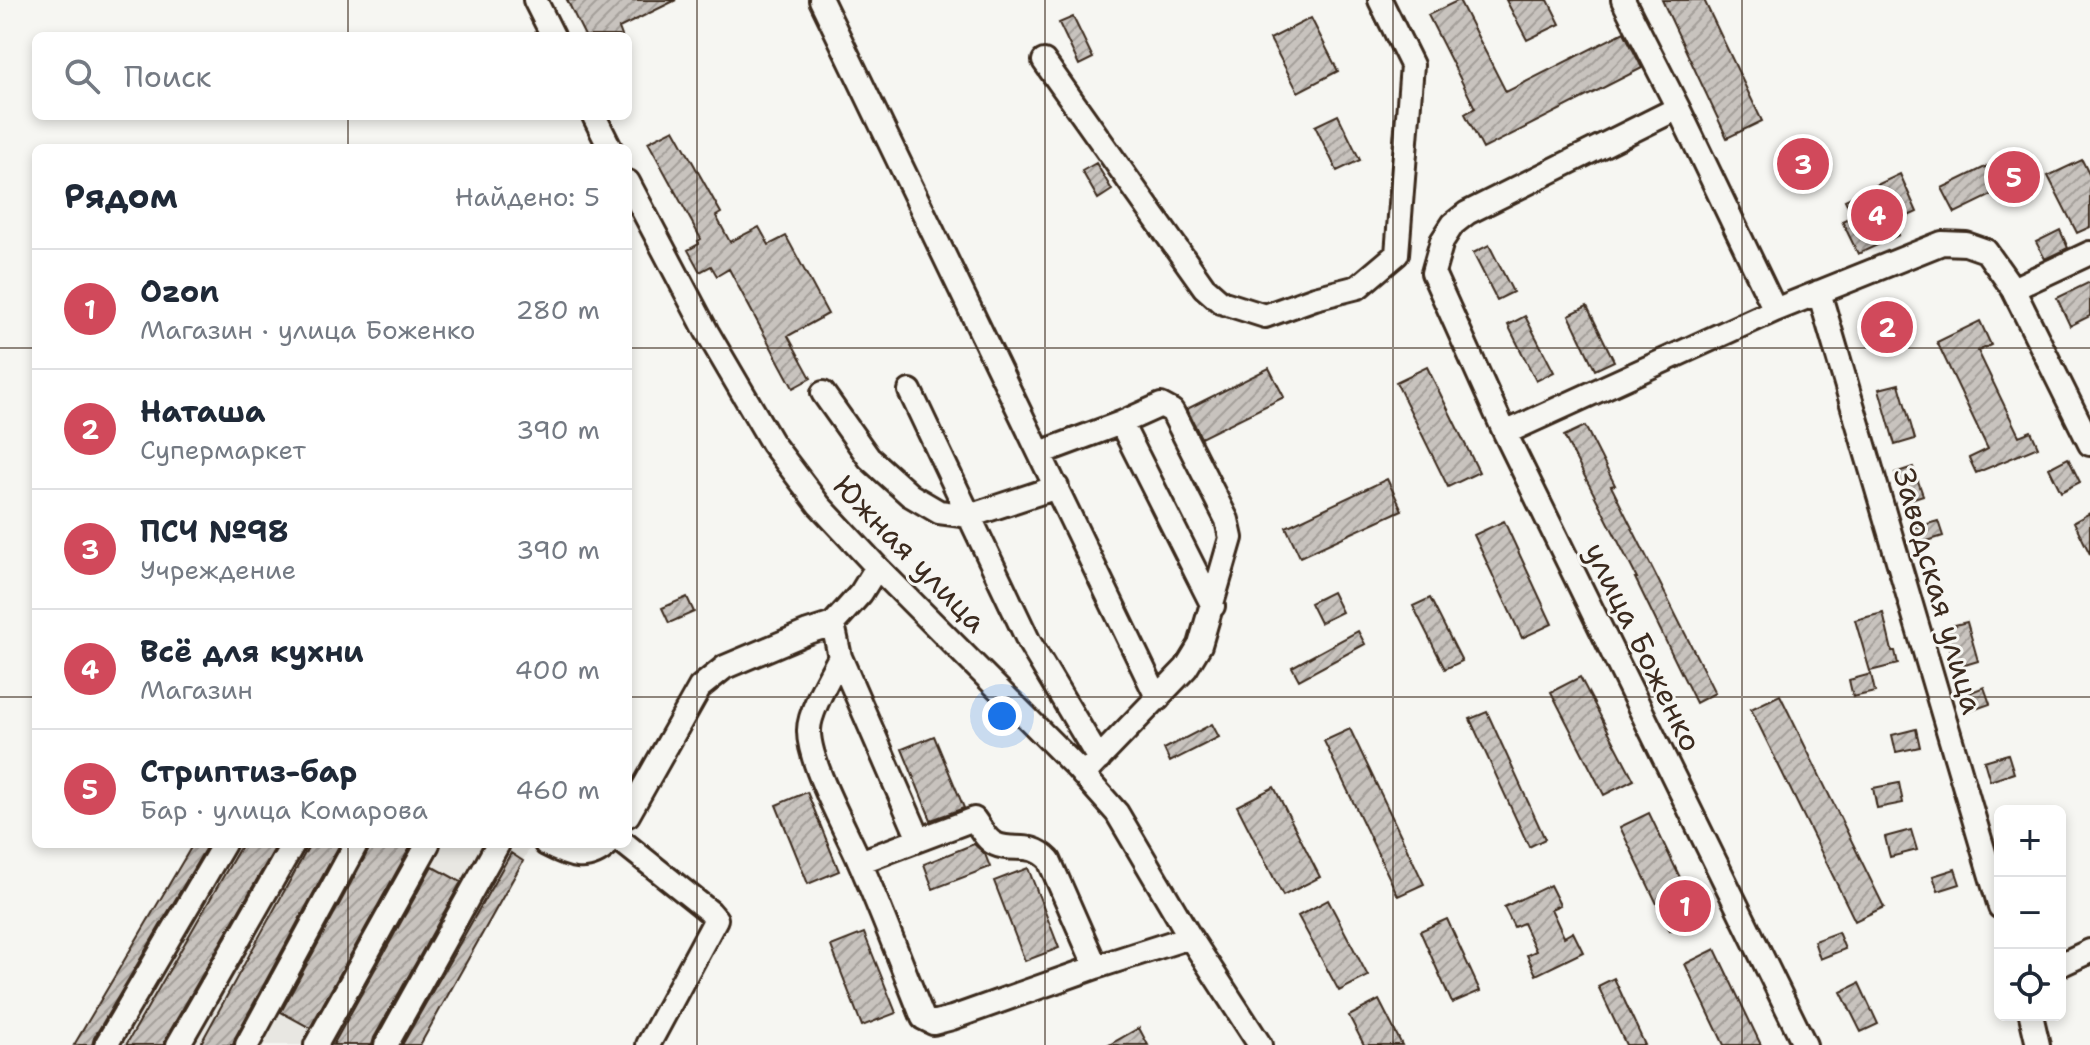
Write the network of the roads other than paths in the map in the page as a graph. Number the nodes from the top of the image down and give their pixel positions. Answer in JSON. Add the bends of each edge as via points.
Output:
{"nodes":[{"id":1,"x":535,"y":0,"type":"edge"},
{"id":2,"x":821,"y":0,"type":"edge"},
{"id":3,"x":1380,"y":0,"type":"edge"},
{"id":4,"x":1623,"y":0,"type":"edge"},
{"id":5,"x":551,"y":32,"type":"edge"},
{"id":6,"x":1044,"y":61,"type":"dead end"},
{"id":7,"x":1678,"y":108,"type":"junction"},
{"id":8,"x":596,"y":120,"type":"edge"},
{"id":9,"x":608,"y":144,"type":"edge"},
{"id":10,"x":632,"y":190,"type":"edge"},
{"id":11,"x":2090,"y":253,"type":"edge"},
{"id":12,"x":2013,"y":289,"type":"junction"},
{"id":13,"x":1819,"y":292,"type":"junction"},
{"id":14,"x":1775,"y":310,"type":"junction"},
{"id":15,"x":910,"y":391,"type":"dead end"},
{"id":16,"x":823,"y":393,"type":"dead end"},
{"id":17,"x":1121,"y":423,"type":"junction"},
{"id":18,"x":1505,"y":433,"type":"junction"},
{"id":19,"x":2090,"y":444,"type":"edge"},
{"id":20,"x":1040,"y":453,"type":"junction"},
{"id":21,"x":1057,"y":487,"type":"junction"},
{"id":22,"x":969,"y":516,"type":"junction"},
{"id":23,"x":877,"y":567,"type":"junction"},
{"id":24,"x":1213,"y":606,"type":"junction"},
{"id":25,"x":833,"y":624,"type":"junction"},
{"id":26,"x":840,"y":657,"type":"junction"},
{"id":27,"x":1158,"y":699,"type":"junction"},
{"id":28,"x":1091,"y":767,"type":"junction"},
{"id":29,"x":632,"y":808,"type":"edge"},
{"id":30,"x":919,"y":839,"type":"junction"},
{"id":31,"x":222,"y":848,"type":"edge"},
{"id":32,"x":291,"y":848,"type":"edge"},
{"id":33,"x":354,"y":848,"type":"edge"},
{"id":34,"x":426,"y":848,"type":"edge"},
{"id":35,"x":496,"y":848,"type":"edge"},
{"id":36,"x":557,"y":848,"type":"edge"},
{"id":37,"x":604,"y":848,"type":"edge"},
{"id":38,"x":630,"y":848,"type":"edge"},
{"id":39,"x":860,"y":862,"type":"junction"},
{"id":40,"x":1994,"y":887,"type":"edge"},
{"id":41,"x":1190,"y":937,"type":"junction"},
{"id":42,"x":2090,"y":951,"type":"edge"},
{"id":43,"x":2066,"y":962,"type":"edge"},
{"id":44,"x":1096,"y":967,"type":"junction"},
{"id":45,"x":2032,"y":1021,"type":"edge"},
{"id":46,"x":106,"y":1045,"type":"edge"},
{"id":47,"x":178,"y":1045,"type":"edge"},
{"id":48,"x":247,"y":1045,"type":"edge"},
{"id":49,"x":316,"y":1045,"type":"edge"},
{"id":50,"x":386,"y":1045,"type":"edge"},
{"id":51,"x":648,"y":1045,"type":"edge"},
{"id":52,"x":1260,"y":1045,"type":"edge"},
{"id":53,"x":1805,"y":1045,"type":"edge"},
{"id":54,"x":2038,"y":1045,"type":"edge"}],
"edges":[{"from":1,"to":5,"type":"street"},
{"from":2,"to":20,"type":"street"},
{"from":3,"to":6,"type":"street","via":[[1412,65],[1397,254],[1358,287],[1265,316],[1221,302],[1204,287]]},
{"from":4,"to":7,"type":"street"},
{"from":7,"to":14,"type":"street"},
{"from":7,"to":18,"type":"street","name":"улица Боженко","via":[[1467,213],[1442,241],[1433,273]]},
{"from":8,"to":9,"type":"street"},
{"from":10,"to":23,"type":"street","name":"Южная улица","via":[[772,443],[819,505]]},
{"from":11,"to":12,"type":"street"},
{"from":12,"to":13,"type":"street","via":[[1986,251],[1942,243]]},
{"from":12,"to":19,"type":"street"},
{"from":13,"to":14,"type":"street"},
{"from":13,"to":40,"type":"street","name":"Заводская улица"},
{"from":14,"to":18,"type":"street"},
{"from":15,"to":22,"type":"street"},
{"from":16,"to":22,"type":"street","via":[[869,458],[910,495],[939,512]]},
{"from":17,"to":20,"type":"street"},
{"from":17,"to":24,"type":"street"},
{"from":17,"to":24,"type":"street","via":[[1161,405],[1172,411],[1227,520],[1231,538]]},
{"from":18,"to":53,"type":"street","name":"улица Боженко"},
{"from":20,"to":21,"type":"street"},
{"from":21,"to":22,"type":"street"},
{"from":21,"to":27,"type":"street"},
{"from":22,"to":28,"type":"street"},
{"from":23,"to":25,"type":"street"},
{"from":23,"to":28,"type":"street","name":"Южная улица"},
{"from":24,"to":27,"type":"street","via":[[1200,645]]},
{"from":25,"to":26,"type":"street"},
{"from":25,"to":29,"type":"street","via":[[725,667],[700,687]]},
{"from":26,"to":30,"type":"street"},
{"from":26,"to":39,"type":"street","via":[[808,725],[809,740]]},
{"from":27,"to":28,"type":"street"},
{"from":28,"to":41,"type":"street","name":"Южная улица"},
{"from":30,"to":39,"type":"street"},
{"from":30,"to":44,"type":"street","via":[[974,819],[996,845],[1042,852]]},
{"from":31,"to":46,"type":"street"},
{"from":32,"to":47,"type":"street"},
{"from":33,"to":48,"type":"street"},
{"from":34,"to":49,"type":"street"},
{"from":35,"to":50,"type":"street"},
{"from":36,"to":37,"type":"street","via":[[583,858]]},
{"from":38,"to":51,"type":"street","via":[[716,919]]},
{"from":39,"to":44,"type":"street","via":[[923,1018],[933,1023]]},
{"from":41,"to":44,"type":"street"},
{"from":41,"to":52,"type":"street","name":"Южная улица"},
{"from":42,"to":43,"type":"street"},
{"from":45,"to":54,"type":"street"}]}
